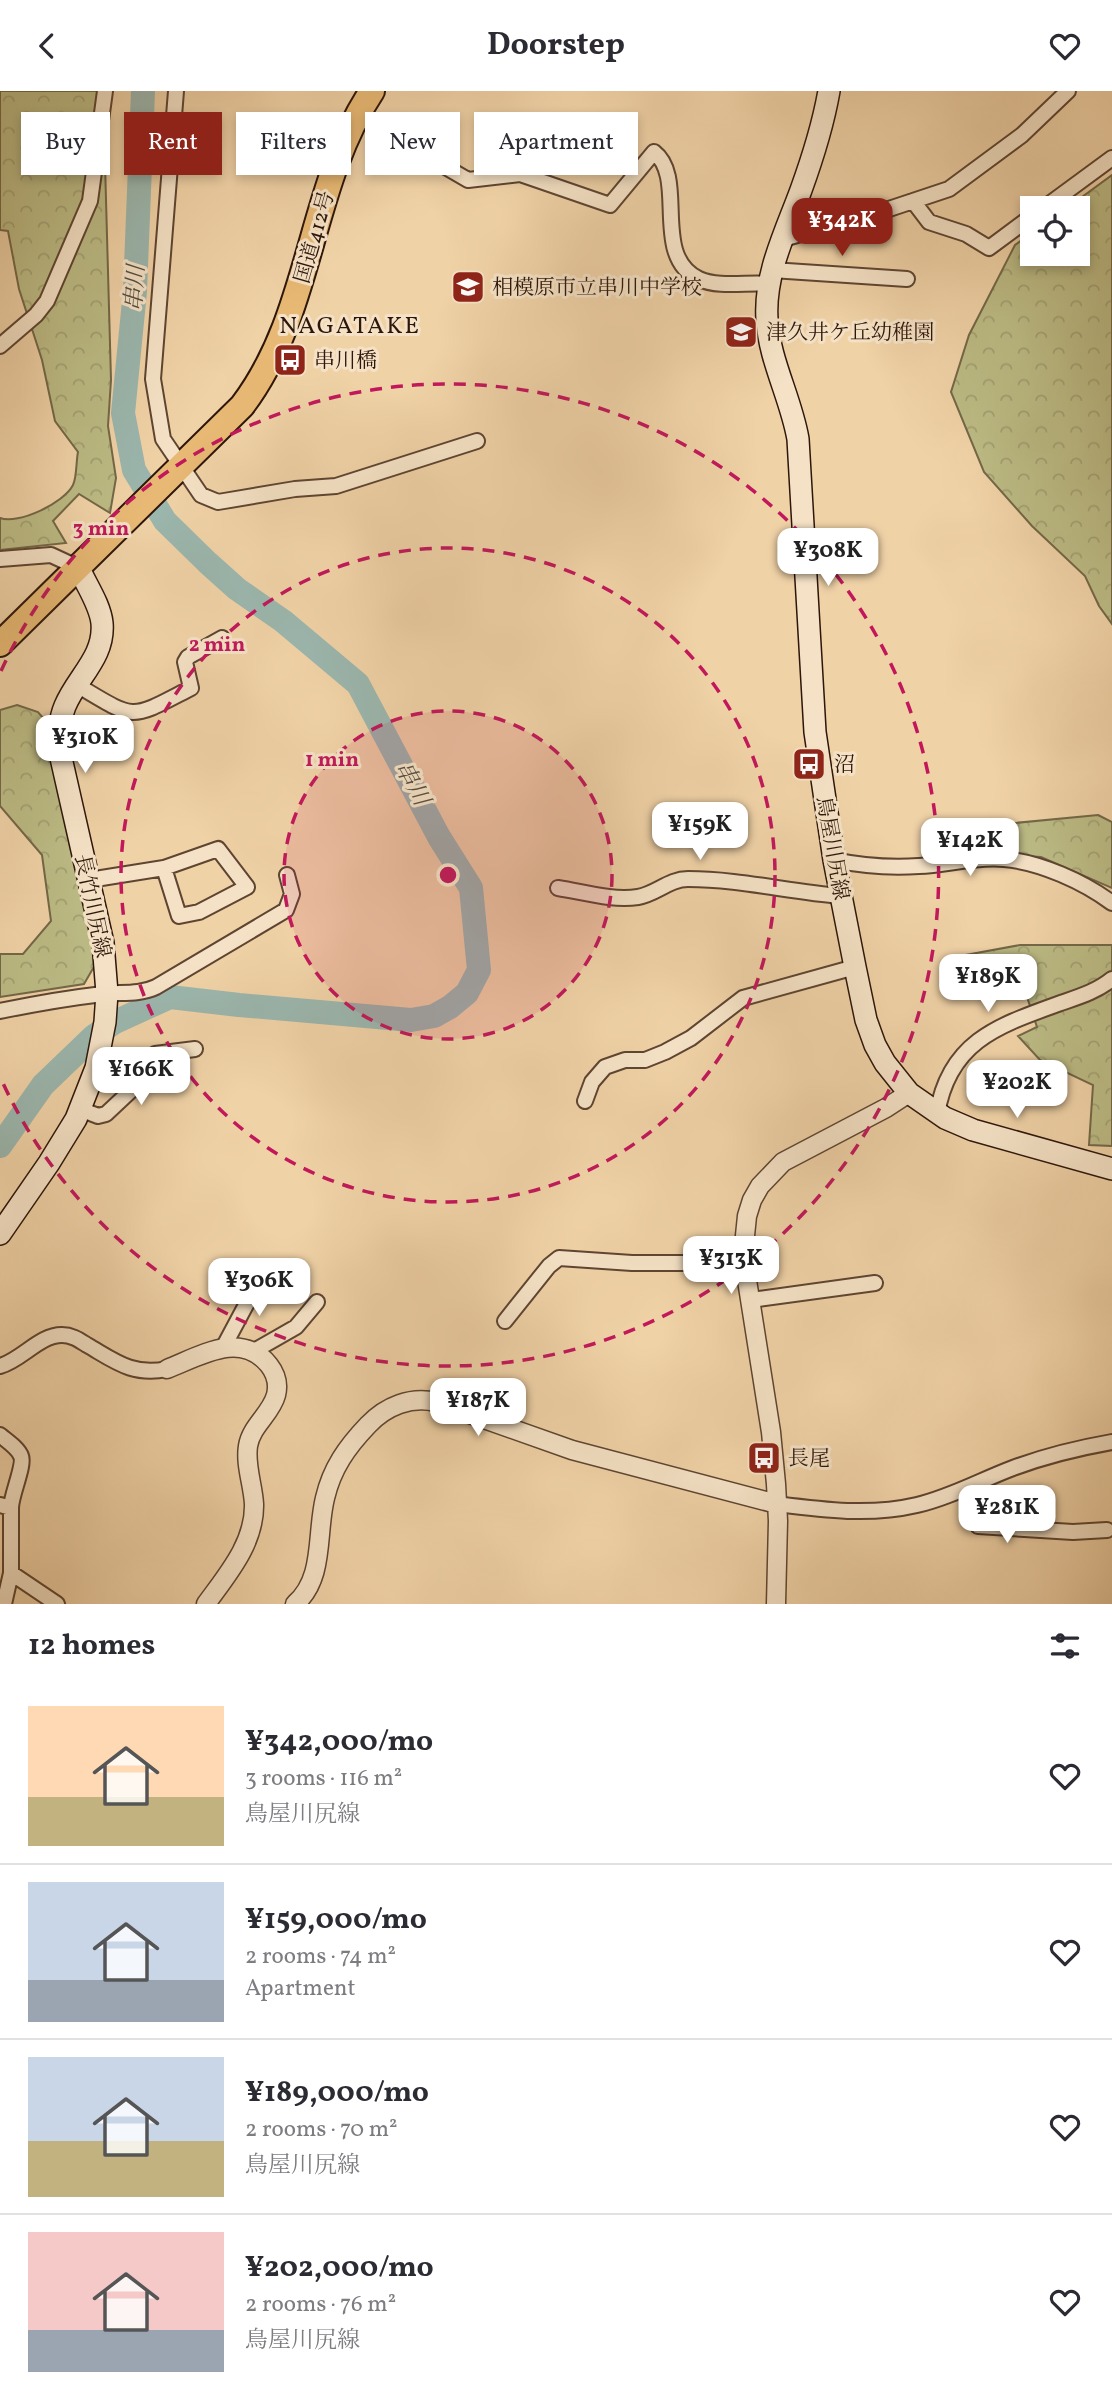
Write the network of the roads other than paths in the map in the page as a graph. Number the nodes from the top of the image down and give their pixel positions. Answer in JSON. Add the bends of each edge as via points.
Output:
{"nodes":[{"id":1,"x":105,"y":91,"type":"edge"},
{"id":2,"x":176,"y":91,"type":"edge"},
{"id":3,"x":372,"y":91,"type":"edge"},
{"id":4,"x":829,"y":91,"type":"edge"},
{"id":5,"x":1068,"y":91,"type":"edge"},
{"id":6,"x":356,"y":115,"type":"junction"},
{"id":7,"x":1112,"y":158,"type":"edge"},
{"id":8,"x":1060,"y":196,"type":"edge"},
{"id":9,"x":913,"y":201,"type":"junction"},
{"id":10,"x":1020,"y":225,"type":"edge"},
{"id":11,"x":783,"y":239,"type":"junction"},
{"id":12,"x":771,"y":277,"type":"junction"},
{"id":13,"x":907,"y":279,"type":"dead end"},
{"id":14,"x":0,"y":346,"type":"edge"},
{"id":15,"x":477,"y":441,"type":"dead end"},
{"id":16,"x":175,"y":470,"type":"junction"},
{"id":17,"x":0,"y":559,"type":"edge"},
{"id":18,"x":79,"y":568,"type":"junction"},
{"id":19,"x":222,"y":638,"type":"dead end"},
{"id":20,"x":0,"y":645,"type":"edge"},
{"id":21,"x":77,"y":685,"type":"junction"},
{"id":22,"x":834,"y":860,"type":"junction"},
{"id":23,"x":163,"y":868,"type":"junction"},
{"id":24,"x":287,"y":876,"type":"dead end"},
{"id":25,"x":89,"y":880,"type":"junction"},
{"id":26,"x":558,"y":888,"type":"dead end"},
{"id":27,"x":841,"y":896,"type":"junction"},
{"id":28,"x":1112,"y":903,"type":"edge"},
{"id":29,"x":855,"y":967,"type":"junction"},
{"id":30,"x":1112,"y":979,"type":"edge"},
{"id":31,"x":107,"y":997,"type":"junction"},
{"id":32,"x":0,"y":1011,"type":"edge"},
{"id":33,"x":195,"y":1049,"type":"dead end"},
{"id":34,"x":909,"y":1093,"type":"junction"},
{"id":35,"x":585,"y":1101,"type":"dead end"},
{"id":36,"x":83,"y":1103,"type":"junction"},
{"id":37,"x":937,"y":1114,"type":"junction"},
{"id":38,"x":1112,"y":1169,"type":"edge"},
{"id":39,"x":0,"y":1234,"type":"edge"},
{"id":40,"x":743,"y":1255,"type":"junction"},
{"id":41,"x":264,"y":1271,"type":"dead end"},
{"id":42,"x":875,"y":1283,"type":"dead end"},
{"id":43,"x":751,"y":1300,"type":"junction"},
{"id":44,"x":317,"y":1302,"type":"dead end"},
{"id":45,"x":505,"y":1321,"type":"dead end"},
{"id":46,"x":223,"y":1348,"type":"junction"},
{"id":47,"x":254,"y":1351,"type":"junction"},
{"id":48,"x":0,"y":1366,"type":"edge"},
{"id":49,"x":167,"y":1369,"type":"joint"},
{"id":50,"x":0,"y":1435,"type":"edge"},
{"id":51,"x":1112,"y":1442,"type":"edge"},
{"id":52,"x":980,"y":1482,"type":"junction"},
{"id":53,"x":777,"y":1504,"type":"junction"},
{"id":54,"x":5,"y":1506,"type":"edge"},
{"id":55,"x":1107,"y":1530,"type":"dead end"},
{"id":56,"x":11,"y":1573,"type":"junction"},
{"id":57,"x":4,"y":1604,"type":"edge"},
{"id":58,"x":57,"y":1604,"type":"edge"},
{"id":59,"x":206,"y":1604,"type":"edge"},
{"id":60,"x":295,"y":1604,"type":"edge"},
{"id":61,"x":776,"y":1604,"type":"edge"}],
"edges":[{"from":1,"to":14,"type":"street","via":[[90,201],[47,301]]},
{"from":2,"to":16,"type":"street","via":[[153,379],[163,439]]},
{"from":3,"to":6,"type":"highway","name":"国道412号"},
{"from":4,"to":11,"type":"main road","name":"鳥屋川尻線","via":[[818,141]]},
{"from":5,"to":9,"type":"street","via":[[978,170],[949,189]]},
{"from":6,"to":12,"type":"street","via":[[468,180],[520,174],[610,205],[654,152],[661,157],[668,177],[673,243],[684,265],[699,279],[715,283]]},
{"from":6,"to":16,"type":"highway","name":"国道412号","via":[[339,151],[289,319],[262,378],[242,406]]},
{"from":7,"to":8,"type":"street"},
{"from":9,"to":10,"type":"street","via":[[929,222],[966,234],[989,248]]},
{"from":9,"to":11,"type":"street"},
{"from":11,"to":12,"type":"main road","name":"鳥屋川尻線"},
{"from":12,"to":13,"type":"street"},
{"from":12,"to":22,"type":"main road","name":"鳥屋川尻線","via":[[766,314],[770,341],[799,439],[815,732]]},
{"from":15,"to":16,"type":"street","via":[[336,486],[218,502],[201,495]]},
{"from":16,"to":18,"type":"highway","name":"国道412号"},
{"from":17,"to":18,"type":"street","via":[[51,555]]},
{"from":18,"to":20,"type":"highway"},
{"from":18,"to":21,"type":"main road","name":"長竹川尻線","via":[[99,610],[102,630],[94,658]]},
{"from":19,"to":21,"type":"street","via":[[188,657],[191,688],[144,712],[117,709]]},
{"from":21,"to":25,"type":"main road","name":"長竹川尻線","via":[[63,711],[59,749]]},
{"from":22,"to":27,"type":"main road","name":"鳥屋川尻線"},
{"from":22,"to":28,"type":"street","via":[[869,867],[908,867],[1004,859],[1055,872],[1094,889]]},
{"from":23,"to":23,"type":"street","via":[[218,849],[247,887],[199,912],[179,916]]},
{"from":23,"to":25,"type":"street"},
{"from":24,"to":31,"type":"street","via":[[292,894],[286,910],[156,988]]},
{"from":25,"to":31,"type":"main road","name":"長竹川尻線","via":[[103,943]]},
{"from":26,"to":27,"type":"street","via":[[631,897],[686,879]]},
{"from":27,"to":29,"type":"main road","name":"鳥屋川尻線"},
{"from":29,"to":34,"type":"main road","name":"鳥屋川尻線","via":[[875,1045]]},
{"from":29,"to":35,"type":"street","via":[[743,998],[666,1052],[605,1067],[592,1082]]},
{"from":30,"to":37,"type":"street","via":[[1098,991],[1010,1022],[986,1036],[954,1064]]},
{"from":31,"to":32,"type":"street","via":[[51,1000]]},
{"from":31,"to":36,"type":"main road","name":"長竹川尻線","via":[[101,1048]]},
{"from":33,"to":36,"type":"street","via":[[155,1054],[139,1083],[106,1114],[98,1116]]},
{"from":34,"to":37,"type":"main road","name":"鳥屋川尻線"},
{"from":34,"to":40,"type":"street","via":[[773,1170],[750,1204]]},
{"from":36,"to":39,"type":"main road","name":"長竹川尻線","via":[[61,1146]]},
{"from":37,"to":38,"type":"main road","name":"鳥屋川尻線","via":[[973,1130]]},
{"from":40,"to":43,"type":"street"},
{"from":40,"to":45,"type":"street","via":[[701,1263],[559,1258]]},
{"from":41,"to":46,"type":"street"},
{"from":42,"to":43,"type":"street"},
{"from":43,"to":53,"type":"street"},
{"from":44,"to":47,"type":"street","via":[[296,1327]]},
{"from":46,"to":47,"type":"street"},
{"from":46,"to":49,"type":"street"},
{"from":47,"to":59,"type":"street","via":[[276,1377],[276,1395],[249,1441],[254,1506],[246,1541]]},
{"from":48,"to":49,"type":"street","via":[[42,1341],[63,1335],[139,1372]]},
{"from":50,"to":54,"type":"street","via":[[22,1458]]},
{"from":51,"to":52,"type":"street","via":[[1048,1456]]},
{"from":52,"to":53,"type":"street","via":[[902,1508],[840,1511]]},
{"from":52,"to":55,"type":"street","via":[[978,1526]]},
{"from":53,"to":60,"type":"street","via":[[572,1450],[436,1402],[407,1402],[379,1414],[339,1459],[325,1499],[313,1580]]},
{"from":53,"to":61,"type":"street"},
{"from":54,"to":56,"type":"street"},
{"from":56,"to":57,"type":"street"},
{"from":56,"to":58,"type":"street"}]}
